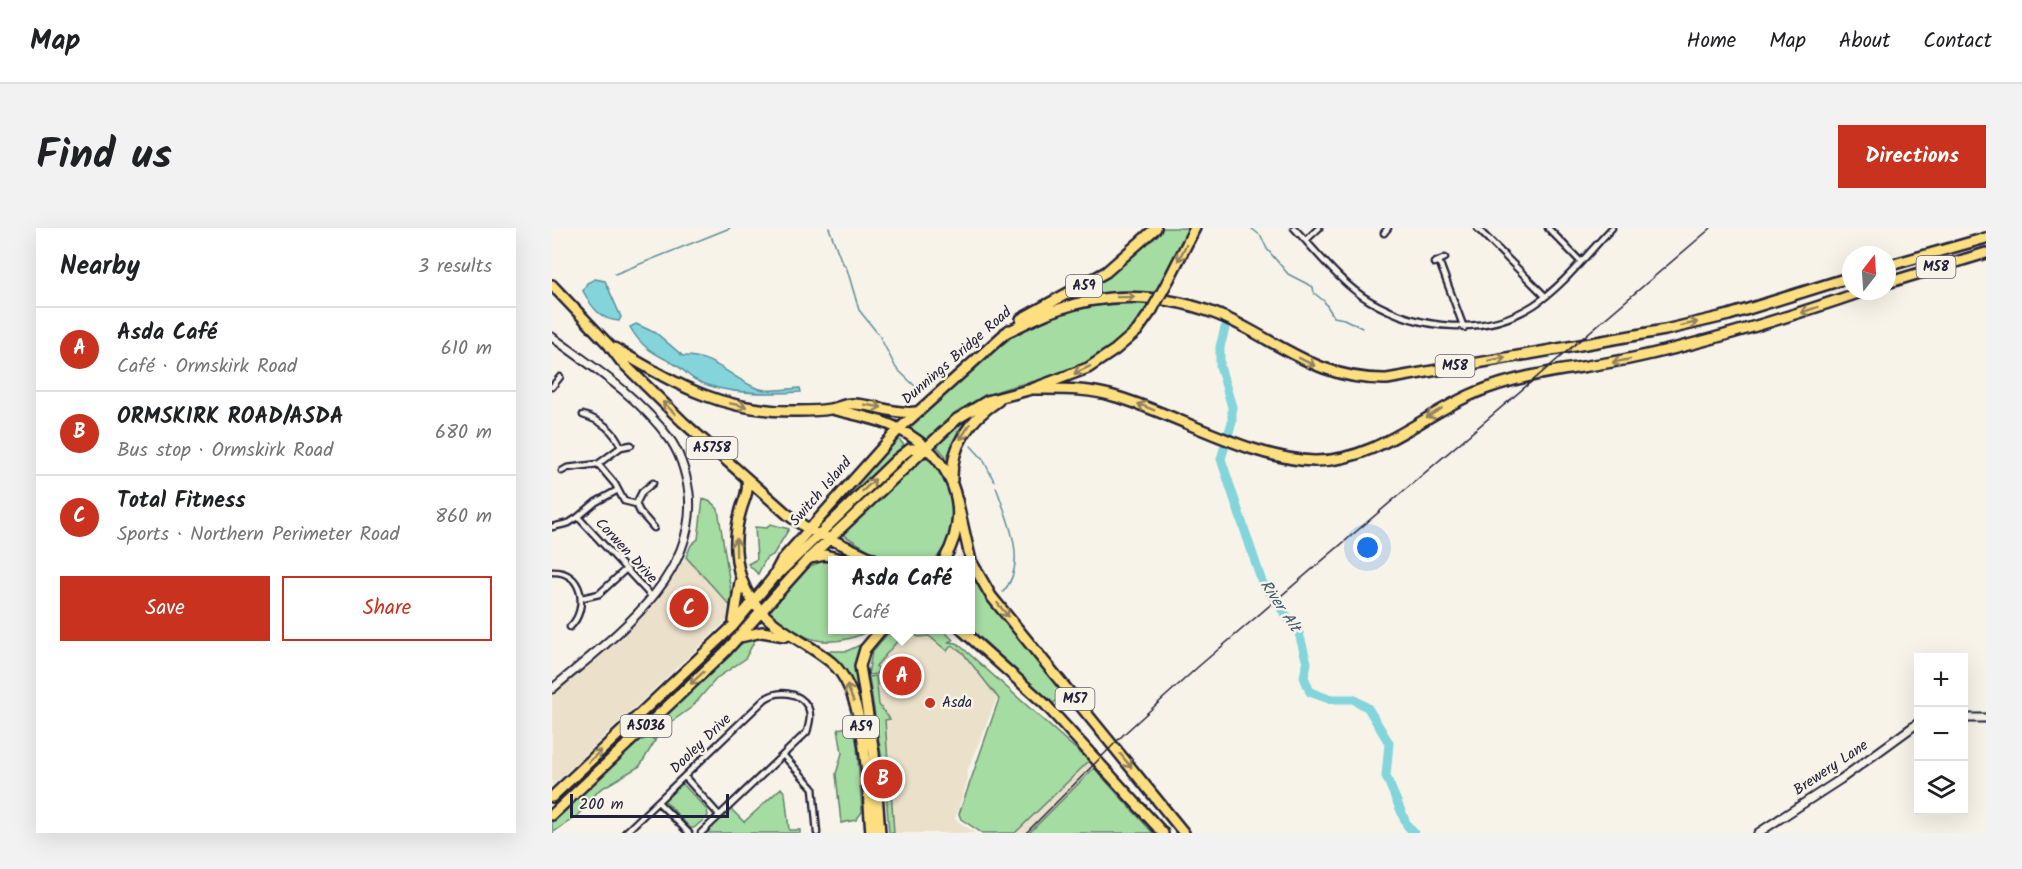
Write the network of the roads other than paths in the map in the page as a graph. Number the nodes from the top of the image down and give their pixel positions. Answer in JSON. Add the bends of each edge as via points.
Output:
{"nodes":[{"id":1,"x":1156,"y":228,"type":"edge"},
{"id":2,"x":1195,"y":228,"type":"edge"},
{"id":3,"x":1294,"y":228,"type":"edge"},
{"id":4,"x":1318,"y":228,"type":"edge"},
{"id":5,"x":1388,"y":228,"type":"edge"},
{"id":6,"x":1477,"y":228,"type":"edge"},
{"id":7,"x":1548,"y":228,"type":"edge"},
{"id":8,"x":1612,"y":228,"type":"edge"},
{"id":9,"x":1384,"y":233,"type":"dead end"},
{"id":10,"x":1986,"y":238,"type":"edge"},
{"id":11,"x":1306,"y":240,"type":"junction"},
{"id":12,"x":1986,"y":253,"type":"edge"},
{"id":13,"x":1439,"y":261,"type":"dead end"},
{"id":14,"x":1580,"y":261,"type":"junction"},
{"id":15,"x":1896,"y":263,"type":"edge"},
{"id":16,"x":1842,"y":280,"type":"edge"},
{"id":17,"x":1896,"y":280,"type":"edge"},
{"id":18,"x":552,"y":285,"type":"edge"},
{"id":19,"x":1545,"y":296,"type":"junction"},
{"id":20,"x":1842,"y":298,"type":"edge"},
{"id":21,"x":1464,"y":328,"type":"junction"},
{"id":22,"x":1005,"y":333,"type":"junction"},
{"id":23,"x":552,"y":337,"type":"edge"},
{"id":24,"x":609,"y":345,"type":"junction"},
{"id":25,"x":560,"y":377,"type":"dead end"},
{"id":26,"x":552,"y":387,"type":"edge"},
{"id":27,"x":1032,"y":388,"type":"junction"},
{"id":28,"x":1005,"y":396,"type":"junction"},
{"id":29,"x":830,"y":409,"type":"junction"},
{"id":30,"x":600,"y":412,"type":"dead end"},
{"id":31,"x":916,"y":412,"type":"junction"},
{"id":32,"x":584,"y":415,"type":"dead end"},
{"id":33,"x":596,"y":419,"type":"junction"},
{"id":34,"x":899,"y":429,"type":"junction"},
{"id":35,"x":632,"y":445,"type":"dead end"},
{"id":36,"x":621,"y":447,"type":"junction"},
{"id":37,"x":926,"y":448,"type":"junction"},
{"id":38,"x":910,"y":449,"type":"junction"},
{"id":39,"x":915,"y":458,"type":"junction"},
{"id":40,"x":564,"y":461,"type":"dead end"},
{"id":41,"x":598,"y":465,"type":"junction"},
{"id":42,"x":747,"y":480,"type":"junction"},
{"id":43,"x":653,"y":483,"type":"dead end"},
{"id":44,"x":952,"y":483,"type":"junction"},
{"id":45,"x":648,"y":487,"type":"junction"},
{"id":46,"x":616,"y":491,"type":"junction"},
{"id":47,"x":654,"y":493,"type":"dead end"},
{"id":48,"x":957,"y":500,"type":"junction"},
{"id":49,"x":636,"y":504,"type":"junction"},
{"id":50,"x":829,"y":504,"type":"junction"},
{"id":51,"x":578,"y":517,"type":"junction"},
{"id":52,"x":656,"y":517,"type":"dead end"},
{"id":53,"x":829,"y":523,"type":"junction"},
{"id":54,"x":552,"y":527,"type":"edge"},
{"id":55,"x":808,"y":529,"type":"junction"},
{"id":56,"x":817,"y":534,"type":"junction"},
{"id":57,"x":832,"y":536,"type":"junction"},
{"id":58,"x":828,"y":556,"type":"edge"},
{"id":59,"x":866,"y":556,"type":"edge"},
{"id":60,"x":946,"y":556,"type":"edge"},
{"id":61,"x":970,"y":556,"type":"edge"},
{"id":62,"x":808,"y":559,"type":"junction"},
{"id":63,"x":975,"y":568,"type":"edge"},
{"id":64,"x":626,"y":569,"type":"junction"},
{"id":65,"x":552,"y":572,"type":"edge"},
{"id":66,"x":741,"y":576,"type":"junction"},
{"id":67,"x":772,"y":579,"type":"junction"},
{"id":68,"x":651,"y":596,"type":"junction"},
{"id":69,"x":582,"y":598,"type":"junction"},
{"id":70,"x":753,"y":602,"type":"junction"},
{"id":71,"x":762,"y":611,"type":"junction"},
{"id":72,"x":570,"y":616,"type":"dead end"},
{"id":73,"x":577,"y":619,"type":"junction"},
{"id":74,"x":570,"y":627,"type":"dead end"},
{"id":75,"x":732,"y":627,"type":"junction"},
{"id":76,"x":876,"y":634,"type":"edge"},
{"id":77,"x":966,"y":634,"type":"edge"},
{"id":78,"x":790,"y":637,"type":"junction"},
{"id":79,"x":739,"y":638,"type":"junction"},
{"id":80,"x":552,"y":690,"type":"edge"},
{"id":81,"x":1968,"y":718,"type":"edge"},
{"id":82,"x":1986,"y":718,"type":"edge"},
{"id":83,"x":1914,"y":726,"type":"edge"},
{"id":84,"x":783,"y":755,"type":"junction"},
{"id":85,"x":685,"y":777,"type":"junction"},
{"id":86,"x":552,"y":796,"type":"edge"},
{"id":87,"x":658,"y":802,"type":"junction"},
{"id":88,"x":552,"y":815,"type":"edge"},
{"id":89,"x":719,"y":815,"type":"junction"},
{"id":90,"x":625,"y":833,"type":"edge"},
{"id":91,"x":689,"y":833,"type":"edge"},
{"id":92,"x":701,"y":833,"type":"edge"},
{"id":93,"x":817,"y":833,"type":"edge"},
{"id":94,"x":871,"y":833,"type":"edge"},
{"id":95,"x":880,"y":833,"type":"edge"},
{"id":96,"x":1163,"y":833,"type":"edge"},
{"id":97,"x":1184,"y":833,"type":"edge"},
{"id":98,"x":1758,"y":833,"type":"edge"}],
"edges":[{"from":1,"to":22,"type":"highway","name":"Dunnings Bridge Road","number":"A59","via":[[1106,272],[1035,311]]},
{"from":2,"to":27,"type":"highway","one_way":true,"bridge":true,"via":[[1137,331],[1101,360]]},
{"from":3,"to":11,"type":"street"},
{"from":4,"to":11,"type":"street"},
{"from":5,"to":9,"type":"street"},
{"from":6,"to":19,"type":"street"},
{"from":7,"to":14,"type":"street"},
{"from":8,"to":14,"type":"street"},
{"from":10,"to":15,"type":"highway","number":"M58"},
{"from":11,"to":21,"type":"street","via":[[1369,300],[1420,321]]},
{"from":12,"to":17,"type":"highway","number":"M58"},
{"from":13,"to":21,"type":"street"},
{"from":14,"to":19,"type":"street"},
{"from":22,"to":16,"type":"highway","number":"M58","one_way":true,"via":[[1080,303],[1121,297],[1165,300],[1231,320],[1334,374],[1387,379],[1675,327],[1729,315]]},
{"from":18,"to":24,"type":"highway","number":"A5758"},
{"from":19,"to":21,"type":"street","via":[[1499,322]]},
{"from":20,"to":27,"type":"highway","number":"M58","one_way":true,"via":[[1707,341],[1488,388],[1443,408],[1380,445],[1348,457],[1315,461],[1298,460],[1241,443],[1104,393]]},
{"from":22,"to":31,"type":"highway","name":"Dunnings Bridge Road","number":"A59"},
{"from":23,"to":68,"type":"main road","via":[[637,402],[670,439],[680,458],[689,497],[687,534],[675,564]]},
{"from":24,"to":29,"type":"highway","number":"A5758","one_way":true,"via":[[682,388],[728,403],[770,410]]},
{"from":42,"to":24,"type":"highway","number":"A5758","one_way":true,"via":[[636,376]]},
{"from":25,"to":26,"type":"street"},
{"from":27,"to":28,"type":"highway"},
{"from":28,"to":37,"type":"highway","number":"A5036","via":[[971,409]]},
{"from":28,"to":44,"type":"highway","one_way":true,"via":[[967,427],[956,449]]},
{"from":29,"to":31,"type":"highway","number":"A5758","one_way":true,"via":[[858,404]]},
{"from":29,"to":34,"type":"highway","number":"A5758"},
{"from":30,"to":33,"type":"street"},
{"from":31,"to":34,"type":"highway","name":"Dunnings Bridge Road","number":"A5036"},
{"from":32,"to":33,"type":"street"},
{"from":33,"to":36,"type":"street","via":[[612,432]]},
{"from":34,"to":37,"type":"highway","number":"A5758"},
{"from":34,"to":38,"type":"highway"},
{"from":34,"to":50,"type":"highway","name":"Switch Island","number":"A5036"},
{"from":35,"to":36,"type":"street"},
{"from":36,"to":41,"type":"street"},
{"from":37,"to":38,"type":"highway"},
{"from":37,"to":39,"type":"highway","number":"A5036"},
{"from":37,"to":44,"type":"highway","number":"A5758","via":[[939,459]]},
{"from":38,"to":39,"type":"highway"},
{"from":53,"to":38,"type":"highway","one_way":true},
{"from":39,"to":57,"type":"highway","number":"A5036"},
{"from":40,"to":41,"type":"street","via":[[565,469]]},
{"from":41,"to":46,"type":"street","via":[[615,484]]},
{"from":42,"to":55,"type":"highway","number":"A5758"},
{"from":66,"to":42,"type":"highway","one_way":true,"via":[[736,539],[748,492]]},
{"from":43,"to":45,"type":"street"},
{"from":44,"to":48,"type":"highway"},
{"from":45,"to":47,"type":"street"},
{"from":45,"to":49,"type":"street"},
{"from":46,"to":49,"type":"street","via":[[624,501]]},
{"from":46,"to":51,"type":"street"},
{"from":48,"to":60,"type":"highway","via":[[955,535]]},
{"from":48,"to":61,"type":"highway","number":"M57","one_way":true},
{"from":49,"to":52,"type":"street","via":[[652,525]]},
{"from":50,"to":53,"type":"highway"},
{"from":50,"to":55,"type":"highway","name":"Switch Island","number":"A5036"},
{"from":51,"to":54,"type":"street","name":"Corwen Drive"},
{"from":51,"to":64,"type":"street","name":"Corwen Drive"},
{"from":53,"to":56,"type":"highway"},
{"from":53,"to":57,"type":"highway"},
{"from":55,"to":56,"type":"highway","number":"A5758"},
{"from":55,"to":67,"type":"highway","name":"Switch Island","number":"A5036"},
{"from":56,"to":57,"type":"highway","number":"A5758"},
{"from":56,"to":67,"type":"highway"},
{"from":57,"to":59,"type":"highway","number":"A5758"},
{"from":57,"to":62,"type":"highway","number":"A5036"},
{"from":58,"to":62,"type":"highway"},
{"from":62,"to":71,"type":"highway","number":"A5036"},
{"from":63,"to":97,"type":"highway","number":"M57","one_way":true,"via":[[991,596]]},
{"from":64,"to":68,"type":"street","name":"Corwen Drive"},
{"from":64,"to":69,"type":"street","via":[[604,591]]},
{"from":65,"to":69,"type":"street","via":[[571,577]]},
{"from":66,"to":70,"type":"highway"},
{"from":66,"to":75,"type":"highway"},
{"from":67,"to":70,"type":"highway","number":"A5036"},
{"from":68,"to":80,"type":"main road"},
{"from":69,"to":73,"type":"street"},
{"from":70,"to":71,"type":"highway"},
{"from":70,"to":75,"type":"highway","number":"A5036"},
{"from":71,"to":78,"type":"highway","number":"A59"},
{"from":71,"to":79,"type":"highway","number":"A5036"},
{"from":72,"to":73,"type":"street"},
{"from":73,"to":74,"type":"street"},
{"from":86,"to":75,"type":"highway","number":"A5036","one_way":true},
{"from":76,"to":95,"type":"highway","number":"A59","via":[[864,649],[860,666],[874,753]]},
{"from":77,"to":96,"type":"highway","number":"M57","via":[[1045,704]]},
{"from":78,"to":79,"type":"highway","via":[[762,632]]},
{"from":94,"to":78,"type":"highway","number":"A59","one_way":true,"via":[[864,747],[855,706],[836,668]]},
{"from":79,"to":88,"type":"highway","number":"A5036","one_way":true},
{"from":81,"to":82,"type":"main road"},
{"from":83,"to":98,"type":"main road","name":"Brewery Lane"},
{"from":84,"to":85,"type":"street","name":"Dooley Drive","via":[[807,732],[809,708],[788,693],[775,692]]},
{"from":84,"to":89,"type":"street"},
{"from":84,"to":93,"type":"street","via":[[813,788]]},
{"from":85,"to":87,"type":"street","name":"Dooley Drive"},
{"from":85,"to":89,"type":"street"},
{"from":87,"to":90,"type":"street","name":"Dooley Drive"},
{"from":87,"to":91,"type":"street"},
{"from":89,"to":92,"type":"street"}]}
